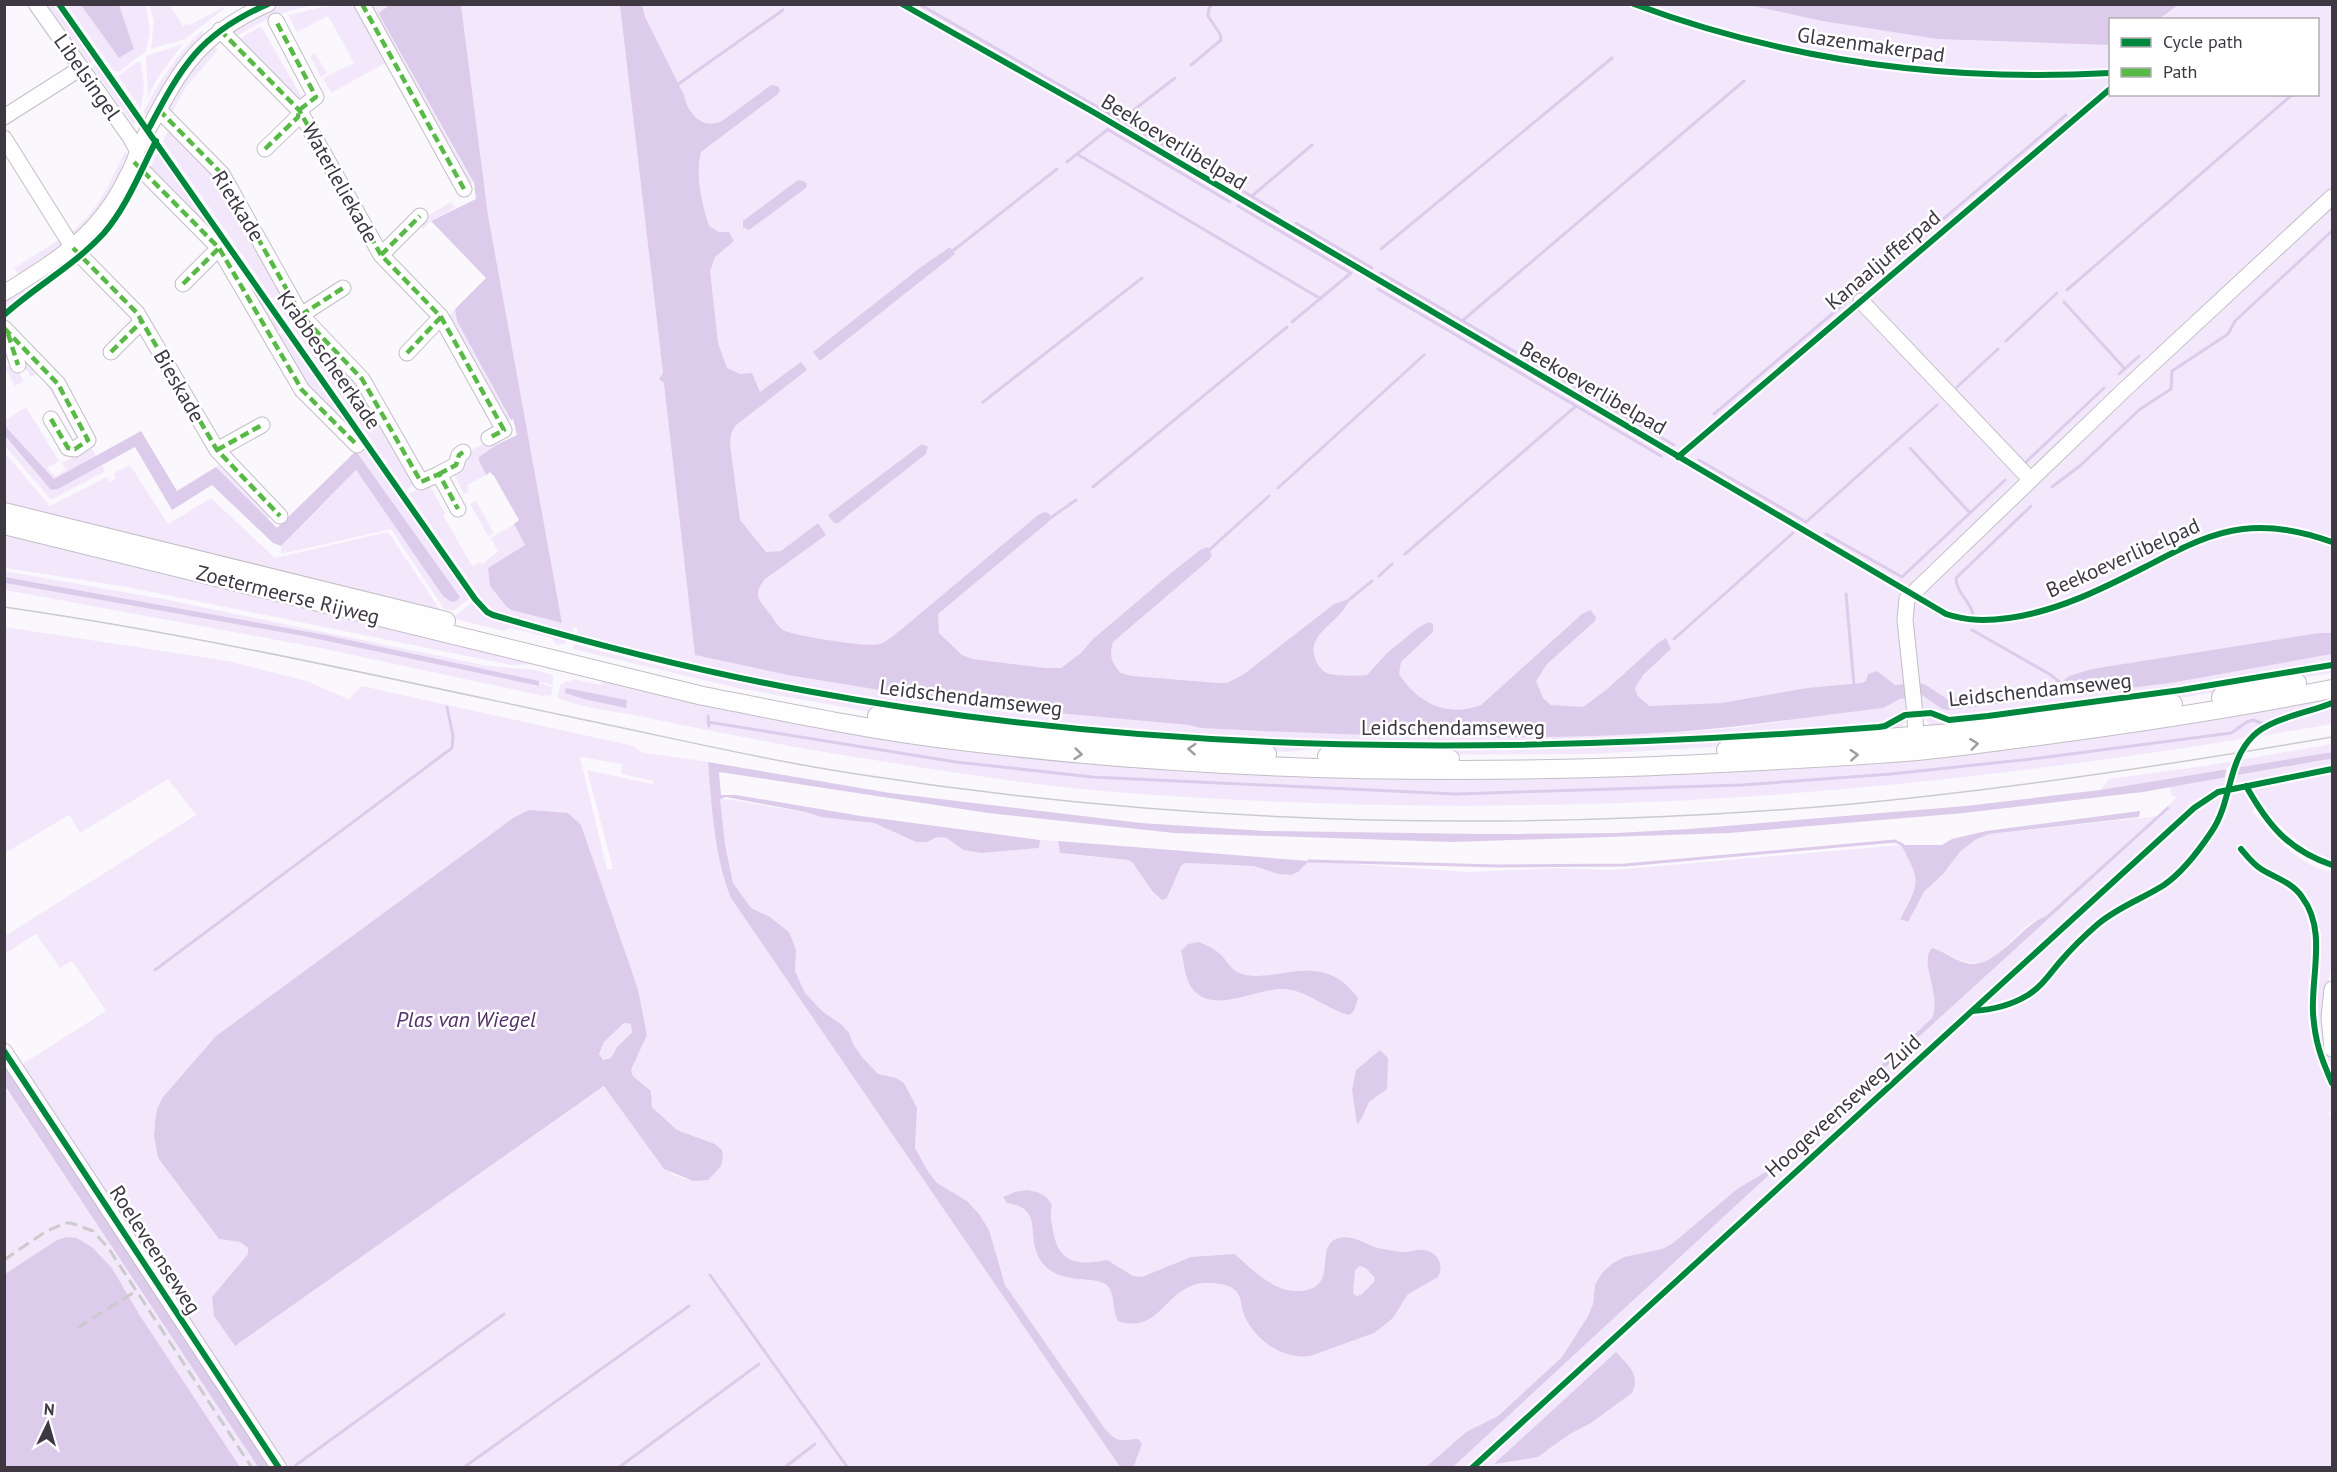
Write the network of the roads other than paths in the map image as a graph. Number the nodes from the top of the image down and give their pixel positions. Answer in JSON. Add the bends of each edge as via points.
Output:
{"nodes":[{"id":1,"x":36,"y":4,"type":"edge"},
{"id":2,"x":268,"y":4,"type":"edge"},
{"id":3,"x":362,"y":4,"type":"edge"},
{"id":4,"x":276,"y":21,"type":"dead end"},
{"id":5,"x":220,"y":30,"type":"junction"},
{"id":6,"x":81,"y":68,"type":"junction"},
{"id":7,"x":159,"y":110,"type":"junction"},
{"id":8,"x":299,"y":110,"type":"junction"},
{"id":9,"x":4,"y":117,"type":"edge"},
{"id":10,"x":4,"y":138,"type":"edge"},
{"id":11,"x":265,"y":149,"type":"dead end"},
{"id":12,"x":135,"y":156,"type":"junction"},
{"id":13,"x":464,"y":189,"type":"dead end"},
{"id":14,"x":2332,"y":197,"type":"edge"},
{"id":15,"x":420,"y":216,"type":"dead end"},
{"id":16,"x":73,"y":248,"type":"junction"},
{"id":17,"x":219,"y":248,"type":"junction"},
{"id":18,"x":381,"y":255,"type":"junction"},
{"id":19,"x":183,"y":284,"type":"dead end"},
{"id":20,"x":343,"y":288,"type":"dead end"},
{"id":21,"x":4,"y":293,"type":"edge"},
{"id":22,"x":1861,"y":301,"type":"dead end"},
{"id":23,"x":301,"y":315,"type":"junction"},
{"id":24,"x":441,"y":317,"type":"junction"},
{"id":25,"x":142,"y":321,"type":"junction"},
{"id":26,"x":5,"y":328,"type":"edge"},
{"id":27,"x":111,"y":352,"type":"dead end"},
{"id":28,"x":407,"y":353,"type":"dead end"},
{"id":29,"x":18,"y":365,"type":"dead end"},
{"id":30,"x":51,"y":419,"type":"dead end"},
{"id":31,"x":262,"y":425,"type":"dead end"},
{"id":32,"x":489,"y":438,"type":"dead end"},
{"id":33,"x":357,"y":445,"type":"dead end"},
{"id":34,"x":217,"y":450,"type":"junction"},
{"id":35,"x":463,"y":452,"type":"dead end"},
{"id":36,"x":439,"y":474,"type":"junction"},
{"id":37,"x":2030,"y":479,"type":"junction"},
{"id":38,"x":458,"y":509,"type":"dead end"},
{"id":39,"x":4,"y":512,"type":"edge"},
{"id":40,"x":280,"y":516,"type":"dead end"},
{"id":41,"x":4,"y":525,"type":"edge"},
{"id":42,"x":570,"y":658,"type":"junction"},
{"id":43,"x":2332,"y":677,"type":"edge"},
{"id":44,"x":2332,"y":689,"type":"edge"},
{"id":45,"x":1916,"y":743,"type":"junction"},
{"id":46,"x":2332,"y":989,"type":"edge"},
{"id":47,"x":2332,"y":1049,"type":"edge"},
{"id":48,"x":4,"y":1051,"type":"edge"},
{"id":49,"x":279,"y":1467,"type":"edge"}],
"edges":[{"from":1,"to":6,"type":"street","name":"Libelsingel"},
{"from":2,"to":5,"type":"street"},
{"from":3,"to":13,"type":"street"},
{"from":4,"to":8,"type":"street","name":"Waterleliekade","via":[[316,97]]},
{"from":5,"to":7,"type":"street","via":[[178,74]]},
{"from":5,"to":8,"type":"street","name":"Waterleliekade"},
{"from":6,"to":9,"type":"street"},
{"from":6,"to":12,"type":"street","name":"Libelsingel","via":[[130,137]]},
{"from":7,"to":12,"type":"street"},
{"from":7,"to":23,"type":"street","name":"Rietkade","via":[[222,174]]},
{"from":8,"to":11,"type":"street","name":"Waterleliekade","via":[[298,117]]},
{"from":8,"to":18,"type":"street","name":"Waterleliekade"},
{"from":10,"to":16,"type":"street","name":"Bieskade"},
{"from":12,"to":16,"type":"street","via":[[114,202]]},
{"from":12,"to":17,"type":"street","name":"Krabbescheerkade"},
{"from":14,"to":37,"type":"street"},
{"from":15,"to":18,"type":"street","name":"Waterleliekade"},
{"from":16,"to":21,"type":"street"},
{"from":16,"to":25,"type":"street","name":"Bieskade"},
{"from":17,"to":19,"type":"street"},
{"from":17,"to":33,"type":"street","name":"Krabbescheerkade","via":[[302,390]]},
{"from":18,"to":24,"type":"street","name":"Waterleliekade"},
{"from":20,"to":23,"type":"street"},
{"from":22,"to":37,"type":"street"},
{"from":23,"to":36,"type":"street","name":"Rietkade","via":[[362,379],[420,482]]},
{"from":24,"to":28,"type":"street"},
{"from":24,"to":32,"type":"street","name":"Waterleliekade","via":[[504,429]]},
{"from":25,"to":27,"type":"street","name":"Bieskade"},
{"from":25,"to":34,"type":"street","name":"Bieskade"},
{"from":26,"to":29,"type":"street"},
{"from":26,"to":30,"type":"street","via":[[58,384],[88,440],[75,449],[68,448]]},
{"from":31,"to":34,"type":"street"},
{"from":34,"to":40,"type":"street","name":"Bieskade"},
{"from":35,"to":36,"type":"street","via":[[456,465]]},
{"from":36,"to":38,"type":"street"},
{"from":37,"to":45,"type":"street","via":[[1907,599],[1905,620]]},
{"from":39,"to":42,"type":"main road","name":"Zoetermeerse Rijweg"},
{"from":41,"to":42,"type":"main road","name":"Zoetermeerse Rijweg"},
{"from":42,"to":45,"type":"main road","name":"Leidschendamseweg","via":[[714,698],[820,719],[1085,755],[1207,763],[1396,771],[1569,769],[1733,763]]},
{"from":43,"to":45,"type":"main road","name":"Leidschendamseweg"},
{"from":45,"to":44,"type":"main road","name":"Leidschendamseweg","one_way":true,"via":[[2119,725]]},
{"from":46,"to":47,"type":"street"},
{"from":48,"to":49,"type":"street","name":"Roeleveenseweg"}]}
